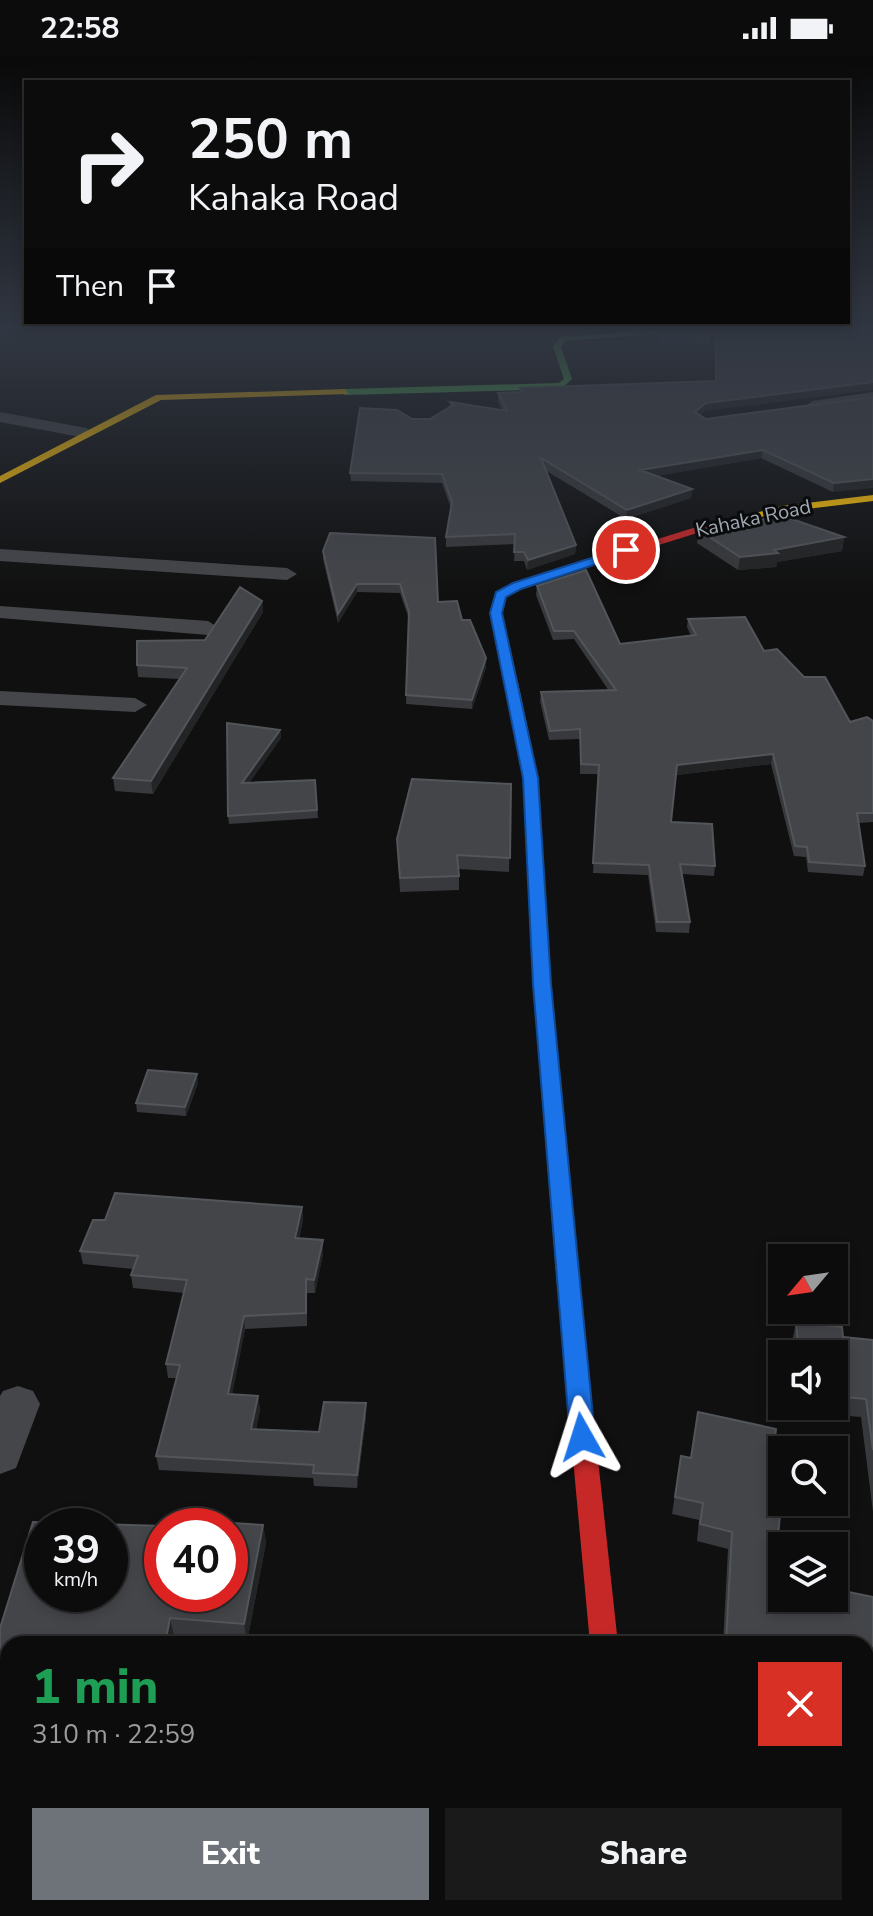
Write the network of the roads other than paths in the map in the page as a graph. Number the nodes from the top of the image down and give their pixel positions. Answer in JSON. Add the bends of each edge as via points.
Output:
{"nodes":[{"id":1,"x":4,"y":418,"type":"edge"},
{"id":2,"x":115,"y":418,"type":"edge"},
{"id":3,"x":86,"y":433,"type":"junction"},
{"id":4,"x":0,"y":480,"type":"edge"},
{"id":5,"x":873,"y":498,"type":"edge"},
{"id":6,"x":0,"y":555,"type":"edge"},
{"id":7,"x":287,"y":574,"type":"dead end"},
{"id":8,"x":0,"y":612,"type":"edge"},
{"id":9,"x":208,"y":628,"type":"dead end"},
{"id":10,"x":0,"y":698,"type":"edge"},
{"id":11,"x":135,"y":705,"type":"dead end"},
{"id":12,"x":18,"y":1404,"type":"dead end"},
{"id":13,"x":0,"y":1454,"type":"edge"},
{"id":14,"x":603,"y":1636,"type":"edge"}],
"edges":[{"from":1,"to":3,"type":"street"},
{"from":2,"to":3,"type":"street"},
{"from":3,"to":4,"type":"street"},
{"from":5,"to":14,"type":"street","name":"Kahaka Road","via":[[787,509],[642,545],[517,586],[501,595],[496,613],[531,778],[571,1332]]},
{"from":6,"to":7,"type":"street"},
{"from":8,"to":9,"type":"street"},
{"from":10,"to":11,"type":"street"},
{"from":12,"to":13,"type":"street"}]}
